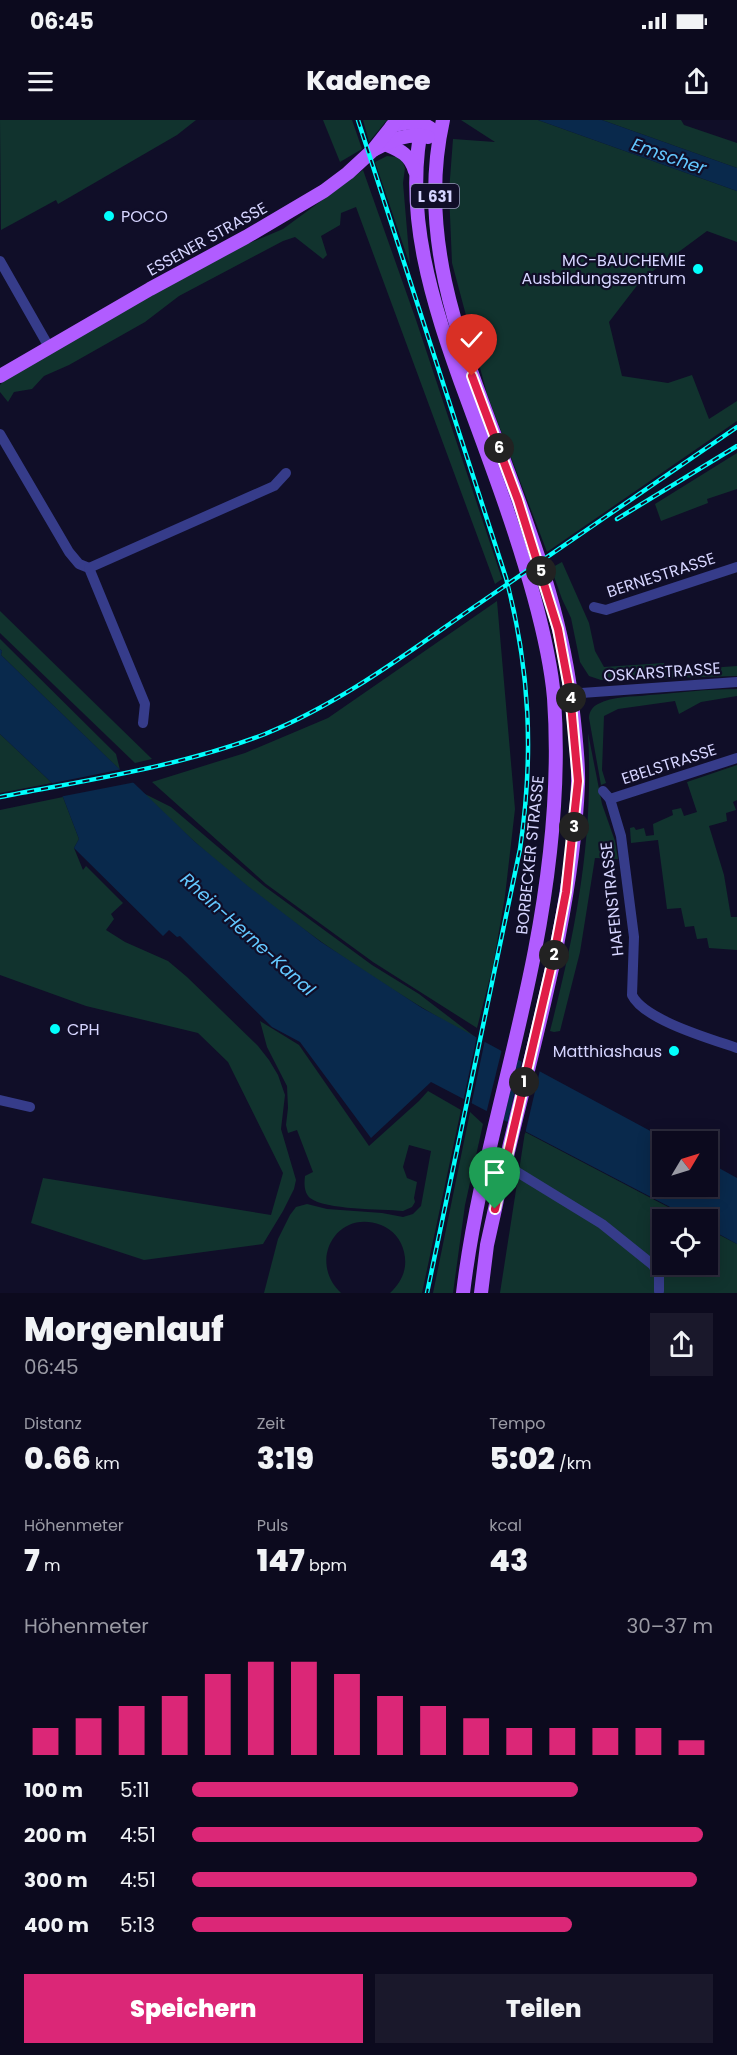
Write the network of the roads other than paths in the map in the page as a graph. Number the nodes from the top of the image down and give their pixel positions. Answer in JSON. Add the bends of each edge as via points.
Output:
{"nodes":[{"id":1,"x":443,"y":120,"type":"edge"},
{"id":2,"x":395,"y":123,"type":"edge"},
{"id":3,"x":421,"y":126,"type":"edge"},
{"id":4,"x":439,"y":136,"type":"junction"},
{"id":5,"x":379,"y":147,"type":"junction"},
{"id":6,"x":416,"y":180,"type":"junction"},
{"id":7,"x":0,"y":261,"type":"edge"},
{"id":8,"x":49,"y":347,"type":"junction"},
{"id":9,"x":0,"y":376,"type":"edge"},
{"id":10,"x":0,"y":434,"type":"edge"},
{"id":11,"x":286,"y":473,"type":"dead end"},
{"id":12,"x":737,"y":567,"type":"edge"},
{"id":13,"x":89,"y":568,"type":"junction"},
{"id":14,"x":594,"y":607,"type":"dead end"},
{"id":15,"x":737,"y":682,"type":"edge"},
{"id":16,"x":570,"y":693,"type":"junction"},
{"id":17,"x":554,"y":695,"type":"junction"},
{"id":18,"x":144,"y":723,"type":"dead end"},
{"id":19,"x":737,"y":758,"type":"edge"},
{"id":20,"x":606,"y":795,"type":"joint"},
{"id":21,"x":737,"y":1048,"type":"edge"},
{"id":22,"x":0,"y":1100,"type":"edge"},
{"id":23,"x":30,"y":1107,"type":"dead end"},
{"id":24,"x":504,"y":1164,"type":"junction"},
{"id":25,"x":659,"y":1291,"type":"dead end"},
{"id":26,"x":463,"y":1293,"type":"edge"},
{"id":27,"x":481,"y":1293,"type":"edge"}],
"edges":[{"from":1,"to":4,"type":"main road","number":"L 631"},
{"from":2,"to":3,"type":"main road","name":"ESSENER STRASSE"},
{"from":2,"to":5,"type":"main road","name":"ESSENER STRASSE"},
{"from":3,"to":4,"type":"main road","via":[[432,128]]},
{"from":3,"to":5,"type":"main road","name":"ESSENER STRASSE"},
{"from":3,"to":6,"type":"main road","name":"BORBECKER STRASSE","number":"L 631"},
{"from":4,"to":16,"type":"main road","number":"L 631","via":[[434,212],[442,274],[461,343],[540,565]]},
{"from":5,"to":6,"type":"main road","via":[[408,156]]},
{"from":5,"to":8,"type":"main road","name":"ESSENER STRASSE","via":[[339,180],[280,217]]},
{"from":6,"to":17,"type":"main road","name":"BORBECKER STRASSE","number":"L 631","via":[[419,233],[432,295],[527,573],[546,642]]},
{"from":7,"to":8,"type":"street"},
{"from":8,"to":9,"type":"main road","name":"ESSENER STRASSE"},
{"from":10,"to":13,"type":"street","via":[[69,552],[79,564]]},
{"from":11,"to":13,"type":"street","via":[[274,486]]},
{"from":12,"to":14,"type":"street","name":"BERNESTRASSE","via":[[606,610]]},
{"from":13,"to":18,"type":"street","via":[[145,704]]},
{"from":15,"to":16,"type":"street","name":"OSKARSTRASSE"},
{"from":16,"to":17,"type":"street","name":"OSKARSTRASSE"},
{"from":16,"to":24,"type":"main road","number":"L 631","via":[[578,781],[566,892]]},
{"from":17,"to":26,"type":"main road","name":"BORBECKER STRASSE","number":"L 631","via":[[556,786],[546,885],[468,1249]]},
{"from":19,"to":20,"type":"street","name":"EBELSTRASSE"},
{"from":20,"to":21,"type":"street","name":"HAFENSTRASSE","via":[[621,836],[634,938],[634,999],[667,1022]]},
{"from":22,"to":23,"type":"street"},
{"from":24,"to":25,"type":"street","via":[[602,1224],[653,1265],[659,1276]]},
{"from":24,"to":27,"type":"main road","number":"L 631"}]}
